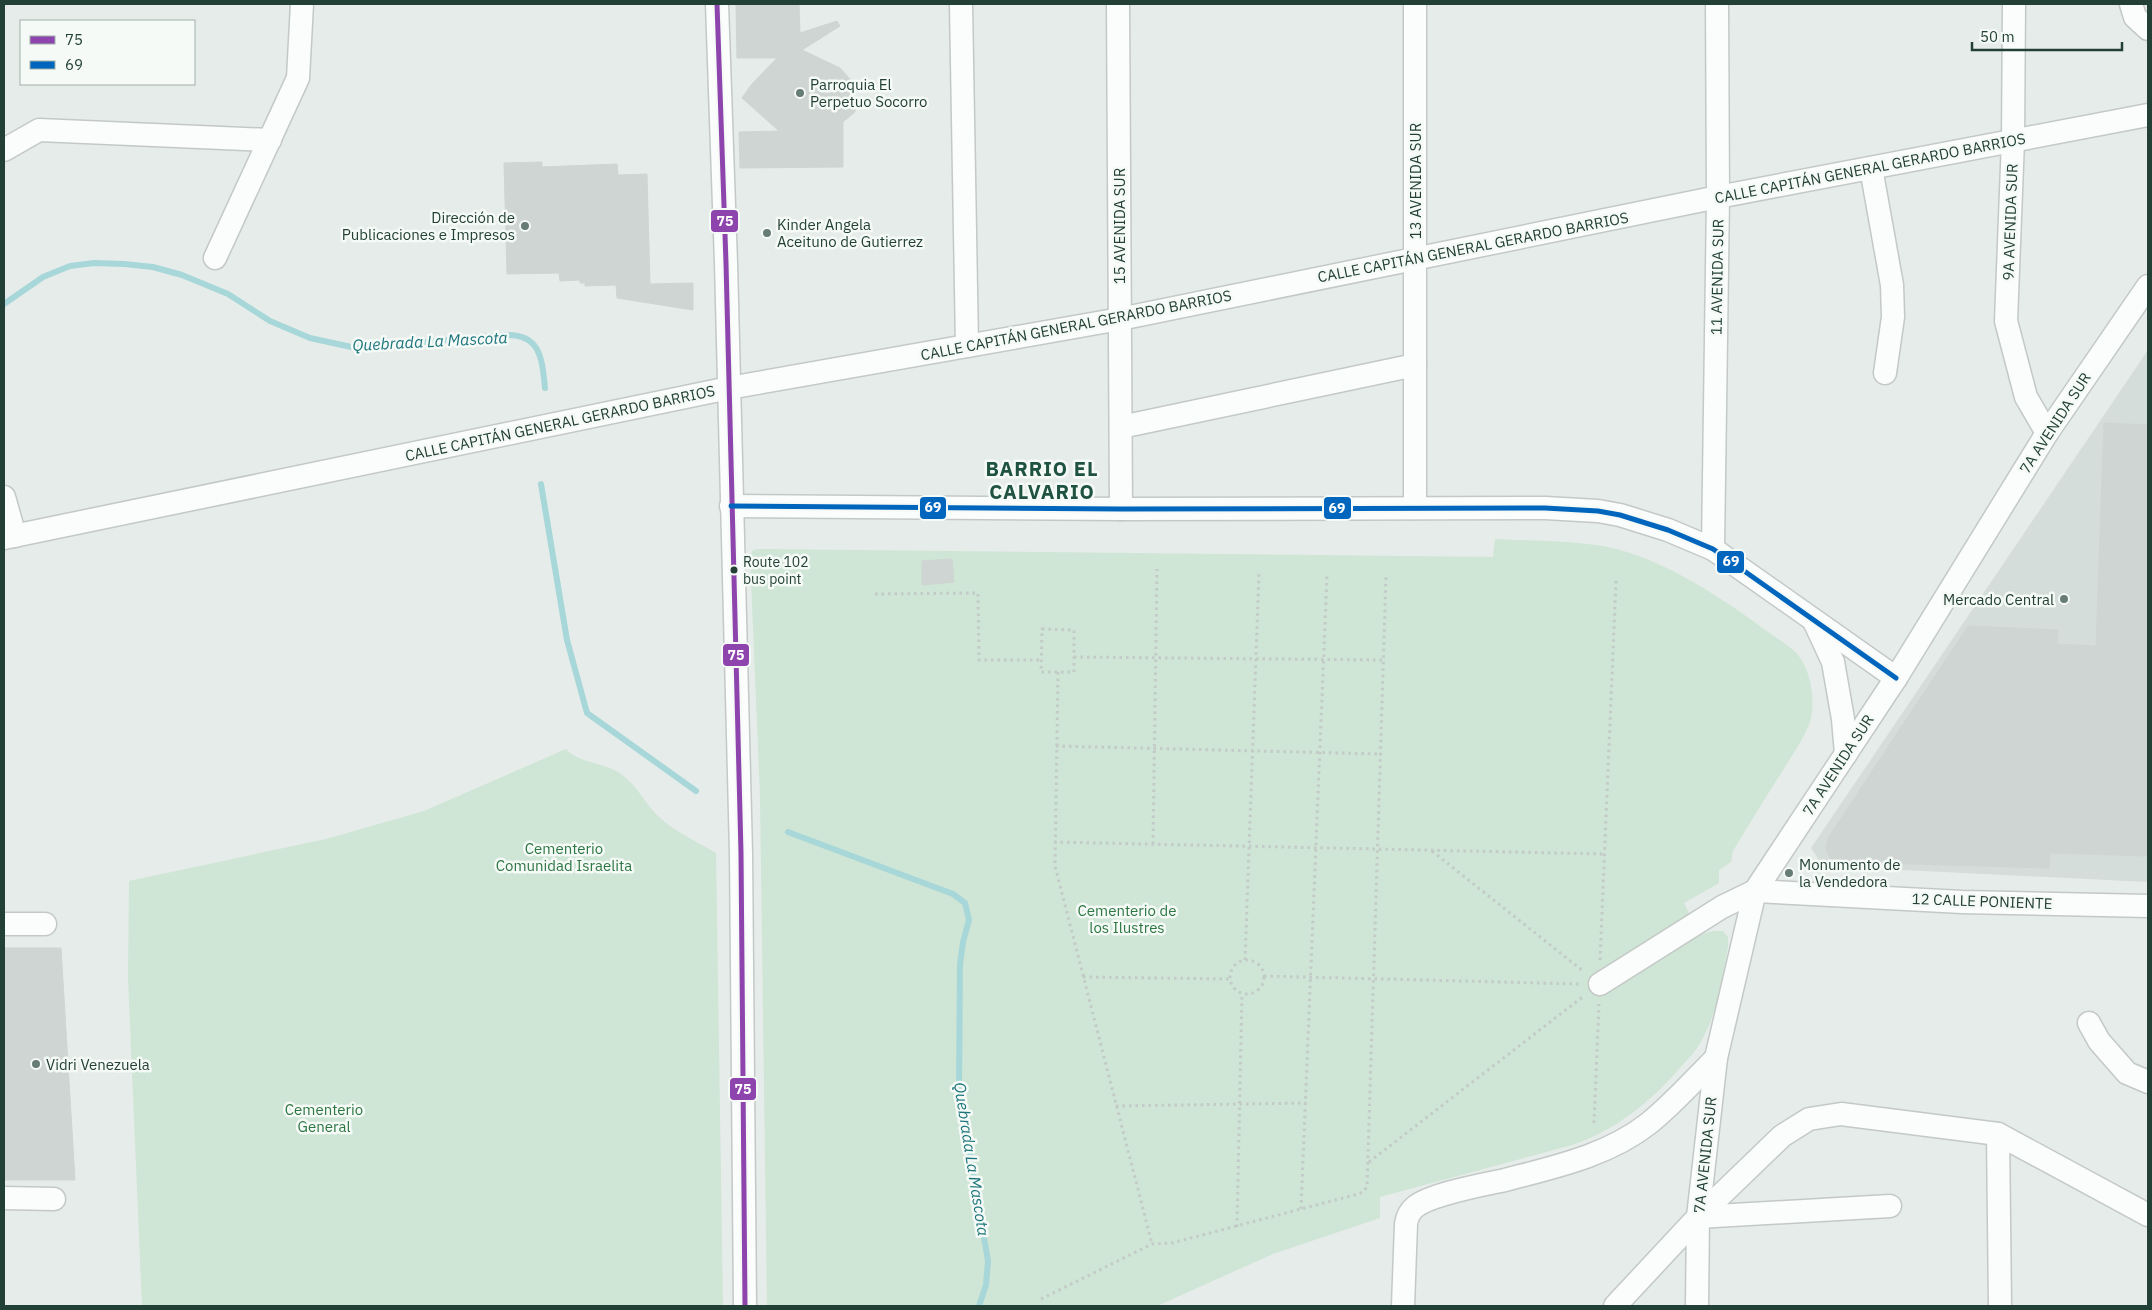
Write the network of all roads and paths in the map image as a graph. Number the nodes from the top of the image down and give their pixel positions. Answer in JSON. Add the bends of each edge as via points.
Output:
{"nodes":[{"id":1,"x":302,"y":4,"type":"edge"},
{"id":2,"x":718,"y":4,"type":"edge"},
{"id":3,"x":961,"y":4,"type":"edge"},
{"id":4,"x":1118,"y":4,"type":"edge"},
{"id":5,"x":1415,"y":4,"type":"edge"},
{"id":6,"x":1717,"y":4,"type":"edge"},
{"id":7,"x":2014,"y":4,"type":"edge"},
{"id":8,"x":2131,"y":4,"type":"edge"},
{"id":9,"x":2148,"y":29,"type":"edge"},
{"id":10,"x":2148,"y":115,"type":"edge"},
{"id":11,"x":270,"y":140,"type":"junction"},
{"id":12,"x":2013,"y":140,"type":"junction"},
{"id":13,"x":4,"y":150,"type":"edge"},
{"id":14,"x":1871,"y":168,"type":"junction"},
{"id":15,"x":1718,"y":198,"type":"junction"},
{"id":16,"x":215,"y":258,"type":"dead end"},
{"id":17,"x":1415,"y":259,"type":"junction"},
{"id":18,"x":2148,"y":286,"type":"edge"},
{"id":19,"x":1120,"y":319,"type":"junction"},
{"id":20,"x":967,"y":346,"type":"junction"},
{"id":21,"x":1415,"y":365,"type":"junction"},
{"id":22,"x":1885,"y":373,"type":"dead end"},
{"id":23,"x":729,"y":388,"type":"junction"},
{"id":24,"x":1121,"y":427,"type":"junction"},
{"id":25,"x":2047,"y":433,"type":"junction"},
{"id":26,"x":4,"y":498,"type":"edge"},
{"id":27,"x":731,"y":506,"type":"junction"},
{"id":28,"x":1415,"y":508,"type":"junction"},
{"id":29,"x":1122,"y":509,"type":"junction"},
{"id":30,"x":9,"y":537,"type":"edge"},
{"id":31,"x":1713,"y":550,"type":"junction"},
{"id":32,"x":1157,"y":568,"type":"dead end"},
{"id":33,"x":1259,"y":573,"type":"dead end"},
{"id":34,"x":1386,"y":574,"type":"dead end"},
{"id":35,"x":1327,"y":576,"type":"dead end"},
{"id":36,"x":1616,"y":581,"type":"dead end"},
{"id":37,"x":875,"y":594,"type":"dead end"},
{"id":38,"x":1814,"y":620,"type":"junction"},
{"id":39,"x":1074,"y":657,"type":"junction"},
{"id":40,"x":1156,"y":658,"type":"junction"},
{"id":41,"x":1256,"y":658,"type":"junction"},
{"id":42,"x":1324,"y":659,"type":"junction"},
{"id":43,"x":1042,"y":660,"type":"junction"},
{"id":44,"x":1383,"y":660,"type":"junction"},
{"id":45,"x":1058,"y":672,"type":"junction"},
{"id":46,"x":1896,"y":678,"type":"junction"},
{"id":47,"x":1056,"y":746,"type":"junction"},
{"id":48,"x":1154,"y":748,"type":"junction"},
{"id":49,"x":1253,"y":751,"type":"junction"},
{"id":50,"x":1320,"y":752,"type":"junction"},
{"id":51,"x":1380,"y":754,"type":"junction"},
{"id":52,"x":1846,"y":754,"type":"junction"},
{"id":53,"x":1054,"y":842,"type":"junction"},
{"id":54,"x":1153,"y":844,"type":"junction"},
{"id":55,"x":1249,"y":846,"type":"junction"},
{"id":56,"x":1316,"y":848,"type":"junction"},
{"id":57,"x":1378,"y":849,"type":"junction"},
{"id":58,"x":1431,"y":850,"type":"junction"},
{"id":59,"x":1605,"y":854,"type":"junction"},
{"id":60,"x":1755,"y":891,"type":"junction"},
{"id":61,"x":2148,"y":906,"type":"edge"},
{"id":62,"x":4,"y":924,"type":"edge"},
{"id":63,"x":45,"y":924,"type":"dead end"},
{"id":64,"x":1245,"y":960,"type":"junction"},
{"id":65,"x":1264,"y":976,"type":"junction"},
{"id":66,"x":1083,"y":977,"type":"junction"},
{"id":67,"x":1311,"y":978,"type":"junction"},
{"id":68,"x":1230,"y":979,"type":"junction"},
{"id":69,"x":1374,"y":979,"type":"junction"},
{"id":70,"x":1600,"y":984,"type":"junction"},
{"id":71,"x":1242,"y":993,"type":"junction"},
{"id":72,"x":2089,"y":1023,"type":"dead end"},
{"id":73,"x":1716,"y":1058,"type":"junction"},
{"id":74,"x":2148,"y":1082,"type":"edge"},
{"id":75,"x":1306,"y":1103,"type":"junction"},
{"id":76,"x":1240,"y":1104,"type":"junction"},
{"id":77,"x":1116,"y":1106,"type":"junction"},
{"id":78,"x":1594,"y":1123,"type":"dead end"},
{"id":79,"x":1998,"y":1134,"type":"junction"},
{"id":80,"x":1369,"y":1162,"type":"junction"},
{"id":81,"x":4,"y":1198,"type":"edge"},
{"id":82,"x":54,"y":1199,"type":"dead end"},
{"id":83,"x":1890,"y":1206,"type":"dead end"},
{"id":84,"x":1301,"y":1209,"type":"junction"},
{"id":85,"x":2148,"y":1216,"type":"edge"},
{"id":86,"x":1698,"y":1217,"type":"junction"},
{"id":87,"x":1237,"y":1227,"type":"junction"},
{"id":88,"x":1152,"y":1244,"type":"junction"},
{"id":89,"x":1040,"y":1299,"type":"dead end"},
{"id":90,"x":745,"y":1306,"type":"edge"},
{"id":91,"x":1403,"y":1306,"type":"edge"},
{"id":92,"x":1615,"y":1306,"type":"edge"},
{"id":93,"x":1697,"y":1306,"type":"edge"},
{"id":94,"x":2000,"y":1306,"type":"edge"}],
"edges":[{"from":1,"to":11,"type":"street","via":[[298,78]]},
{"from":2,"to":23,"type":"street"},
{"from":3,"to":20,"type":"street"},
{"from":4,"to":19,"type":"street","name":"15 AVENIDA SUR"},
{"from":5,"to":17,"type":"street","name":"13 AVENIDA SUR"},
{"from":6,"to":15,"type":"street","name":"11 AVENIDA SUR"},
{"from":7,"to":12,"type":"street","name":"9A AVENIDA SUR"},
{"from":8,"to":9,"type":"street","via":[[2135,17]]},
{"from":10,"to":12,"type":"street","name":"CALLE CAPITÁN GENERAL GERARDO BARRIOS"},
{"from":11,"to":13,"type":"street","via":[[39,130]]},
{"from":11,"to":16,"type":"street"},
{"from":12,"to":14,"type":"street","name":"CALLE CAPITÁN GENERAL GERARDO BARRIOS"},
{"from":12,"to":25,"type":"street","name":"9A AVENIDA SUR","via":[[2006,320],[2026,397]]},
{"from":14,"to":15,"type":"street","name":"CALLE CAPITÁN GENERAL GERARDO BARRIOS"},
{"from":14,"to":22,"type":"street","via":[[1892,285],[1893,317]]},
{"from":15,"to":17,"type":"street","name":"CALLE CAPITÁN GENERAL GERARDO BARRIOS"},
{"from":15,"to":31,"type":"street","name":"11 AVENIDA SUR"},
{"from":17,"to":19,"type":"street","name":"CALLE CAPITÁN GENERAL GERARDO BARRIOS"},
{"from":17,"to":21,"type":"street","name":"13 AVENIDA SUR"},
{"from":18,"to":25,"type":"street","name":"7A AVENIDA SUR"},
{"from":19,"to":20,"type":"street","name":"CALLE CAPITÁN GENERAL GERARDO BARRIOS"},
{"from":19,"to":24,"type":"street","name":"15 AVENIDA SUR"},
{"from":20,"to":23,"type":"street","name":"CALLE CAPITÁN GENERAL GERARDO BARRIOS"},
{"from":21,"to":24,"type":"street"},
{"from":21,"to":28,"type":"street","name":"13 AVENIDA SUR"},
{"from":23,"to":27,"type":"street"},
{"from":23,"to":30,"type":"street","name":"CALLE CAPITÁN GENERAL GERARDO BARRIOS"},
{"from":24,"to":29,"type":"street","name":"15 AVENIDA SUR"},
{"from":25,"to":46,"type":"street","name":"7A AVENIDA SUR"},
{"from":26,"to":30,"type":"street"},
{"from":27,"to":29,"type":"street"},
{"from":27,"to":90,"type":"street","via":[[741,853]]},
{"from":28,"to":29,"type":"street"},
{"from":28,"to":31,"type":"street","via":[[1598,511],[1645,522]]},
{"from":31,"to":38,"type":"street"},
{"from":32,"to":40,"type":"path"},
{"from":33,"to":41,"type":"path"},
{"from":34,"to":44,"type":"path"},
{"from":35,"to":42,"type":"path"},
{"from":36,"to":59,"type":"path"},
{"from":37,"to":43,"type":"path","via":[[978,593],[979,660]]},
{"from":38,"to":46,"type":"street"},
{"from":38,"to":52,"type":"street","via":[[1833,662]]},
{"from":39,"to":40,"type":"path"},
{"from":39,"to":43,"type":"path","via":[[1074,630],[1042,629]]},
{"from":39,"to":45,"type":"path","via":[[1074,672]]},
{"from":40,"to":41,"type":"path"},
{"from":40,"to":48,"type":"path"},
{"from":41,"to":42,"type":"path"},
{"from":41,"to":49,"type":"path"},
{"from":42,"to":44,"type":"path"},
{"from":42,"to":50,"type":"path"},
{"from":43,"to":45,"type":"path","via":[[1042,672]]},
{"from":44,"to":51,"type":"path"},
{"from":45,"to":47,"type":"path"},
{"from":46,"to":52,"type":"street","name":"7A AVENIDA SUR"},
{"from":47,"to":48,"type":"path"},
{"from":47,"to":53,"type":"path"},
{"from":48,"to":49,"type":"path"},
{"from":48,"to":54,"type":"path"},
{"from":49,"to":50,"type":"path"},
{"from":49,"to":55,"type":"path"},
{"from":50,"to":51,"type":"path"},
{"from":50,"to":56,"type":"path"},
{"from":51,"to":57,"type":"path"},
{"from":52,"to":60,"type":"street","name":"7A AVENIDA SUR"},
{"from":53,"to":54,"type":"path"},
{"from":53,"to":66,"type":"path","via":[[1055,866]]},
{"from":54,"to":55,"type":"path"},
{"from":55,"to":56,"type":"path"},
{"from":55,"to":64,"type":"path"},
{"from":56,"to":57,"type":"path"},
{"from":56,"to":67,"type":"path"},
{"from":57,"to":58,"type":"path"},
{"from":57,"to":69,"type":"path"},
{"from":58,"to":59,"type":"path"},
{"from":58,"to":70,"type":"path"},
{"from":59,"to":70,"type":"path"},
{"from":60,"to":61,"type":"street","name":"12 CALLE PONIENTE","via":[[1962,902]]},
{"from":60,"to":70,"type":"street","via":[[1722,907]]},
{"from":60,"to":73,"type":"street","name":"7A AVENIDA SUR"},
{"from":62,"to":63,"type":"street"},
{"from":64,"to":65,"type":"path","via":[[1256,962]]},
{"from":64,"to":68,"type":"path","via":[[1232,968]]},
{"from":65,"to":67,"type":"path"},
{"from":65,"to":71,"type":"path","via":[[1256,991]]},
{"from":66,"to":68,"type":"path"},
{"from":66,"to":77,"type":"path"},
{"from":67,"to":69,"type":"path"},
{"from":67,"to":75,"type":"path"},
{"from":68,"to":71,"type":"path","via":[[1235,989]]},
{"from":69,"to":70,"type":"path"},
{"from":69,"to":80,"type":"path"},
{"from":70,"to":78,"type":"path"},
{"from":70,"to":80,"type":"path"},
{"from":71,"to":76,"type":"path"},
{"from":72,"to":74,"type":"street","via":[[2099,1041],[2127,1074]]},
{"from":73,"to":86,"type":"street","name":"7A AVENIDA SUR"},
{"from":73,"to":91,"type":"street","via":[[1653,1120],[1614,1145],[1565,1164],[1428,1200],[1413,1209],[1407,1217],[1404,1233]]},
{"from":75,"to":76,"type":"path"},
{"from":75,"to":84,"type":"path"},
{"from":76,"to":77,"type":"path"},
{"from":76,"to":87,"type":"path"},
{"from":77,"to":88,"type":"path"},
{"from":79,"to":85,"type":"street"},
{"from":79,"to":86,"type":"street","via":[[1841,1114],[1809,1119],[1782,1136]]},
{"from":79,"to":94,"type":"street"},
{"from":80,"to":84,"type":"path","via":[[1364,1192]]},
{"from":81,"to":82,"type":"street"},
{"from":83,"to":86,"type":"street"},
{"from":84,"to":87,"type":"path"},
{"from":86,"to":92,"type":"street"},
{"from":86,"to":93,"type":"street","name":"7A AVENIDA SUR"},
{"from":87,"to":88,"type":"path","via":[[1172,1243]]},
{"from":88,"to":89,"type":"path"}]}
